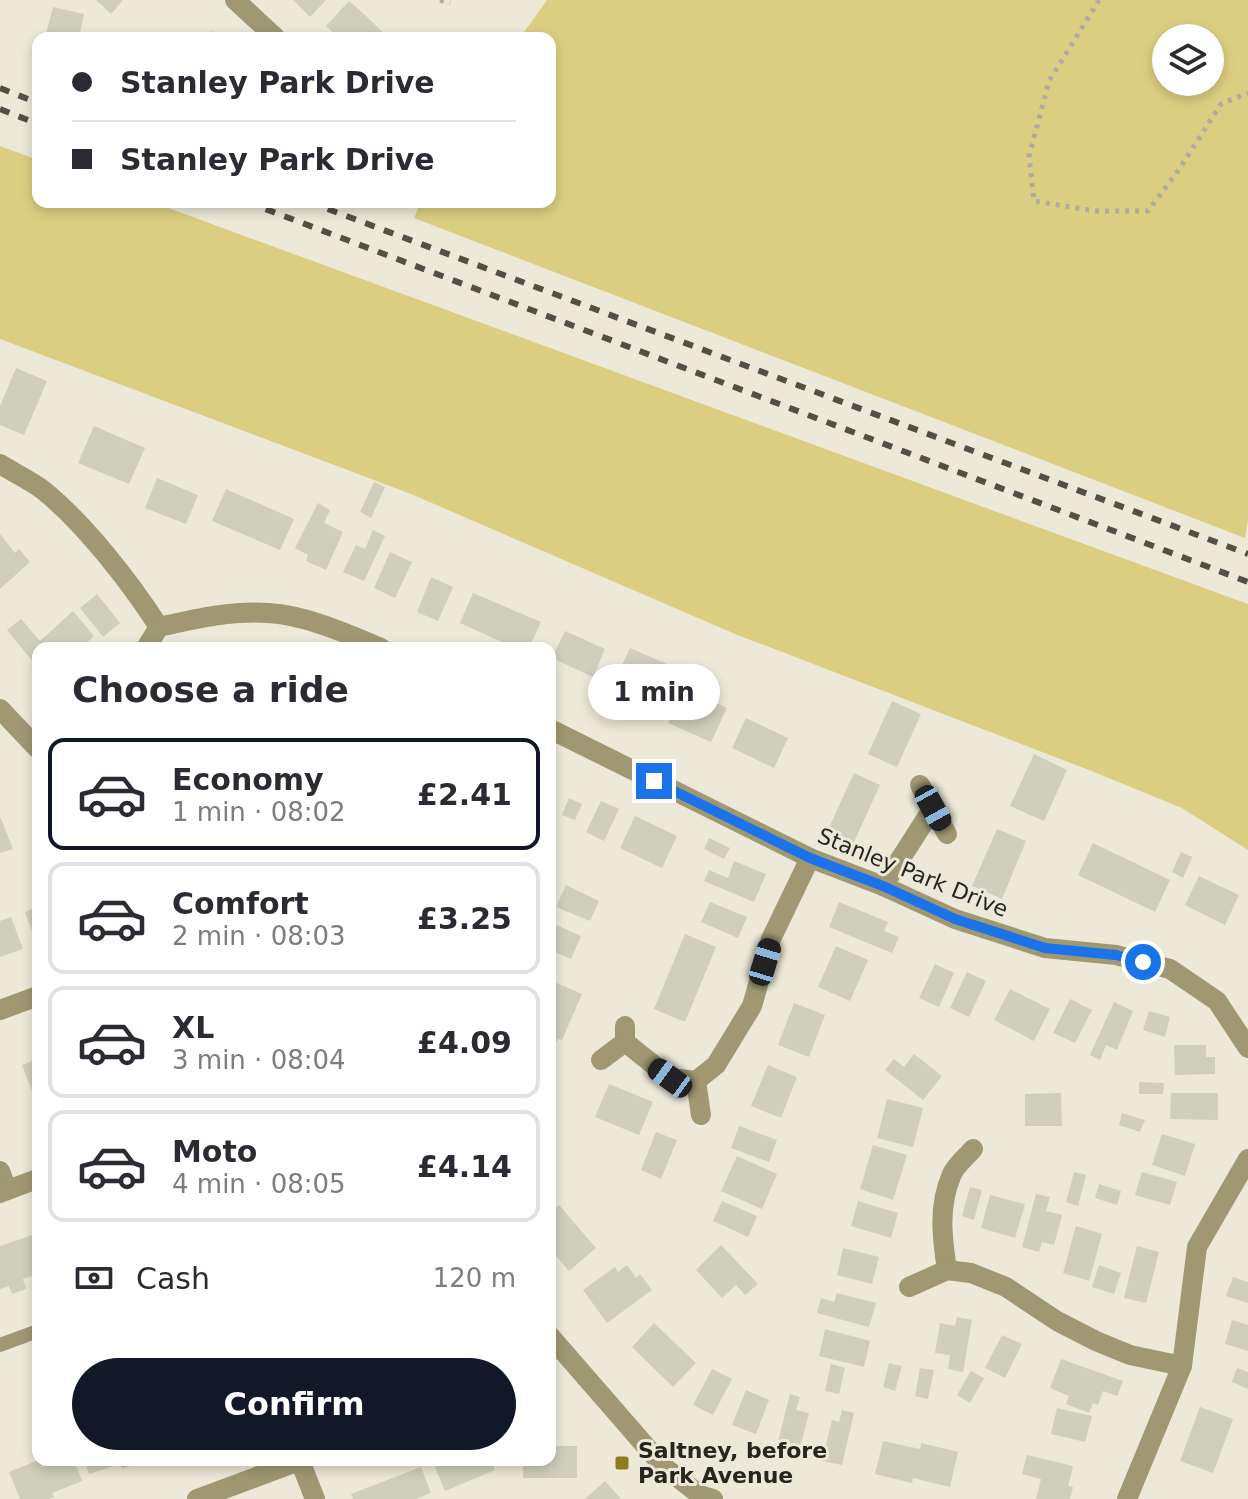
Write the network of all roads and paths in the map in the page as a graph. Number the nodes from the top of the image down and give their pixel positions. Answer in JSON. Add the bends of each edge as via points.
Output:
{"nodes":[{"id":1,"x":235,"y":0,"type":"edge"},
{"id":2,"x":440,"y":0,"type":"edge"},
{"id":3,"x":1099,"y":0,"type":"edge"},
{"id":4,"x":450,"y":3,"type":"dead end"},
{"id":5,"x":270,"y":32,"type":"edge"},
{"id":6,"x":1248,"y":93,"type":"edge"},
{"id":7,"x":0,"y":464,"type":"edge"},
{"id":8,"x":159,"y":627,"type":"junction"},
{"id":9,"x":150,"y":642,"type":"edge"},
{"id":10,"x":366,"y":642,"type":"edge"},
{"id":11,"x":0,"y":709,"type":"edge"},
{"id":12,"x":556,"y":732,"type":"edge"},
{"id":13,"x":32,"y":743,"type":"edge"},
{"id":14,"x":920,"y":785,"type":"dead end"},
{"id":15,"x":933,"y":808,"type":"junction"},
{"id":16,"x":947,"y":834,"type":"dead end"},
{"id":17,"x":810,"y":858,"type":"junction"},
{"id":18,"x":883,"y":886,"type":"junction"},
{"id":19,"x":32,"y":998,"type":"edge"},
{"id":20,"x":0,"y":1010,"type":"edge"},
{"id":21,"x":1248,"y":1048,"type":"edge"},
{"id":22,"x":601,"y":1060,"type":"dead end"},
{"id":23,"x":696,"y":1081,"type":"junction"},
{"id":24,"x":701,"y":1115,"type":"dead end"},
{"id":25,"x":973,"y":1149,"type":"dead end"},
{"id":26,"x":1248,"y":1159,"type":"edge"},
{"id":27,"x":0,"y":1171,"type":"edge"},
{"id":28,"x":32,"y":1182,"type":"edge"},
{"id":29,"x":4,"y":1192,"type":"edge"},
{"id":30,"x":947,"y":1270,"type":"junction"},
{"id":31,"x":909,"y":1287,"type":"dead end"},
{"id":32,"x":32,"y":1333,"type":"edge"},
{"id":33,"x":0,"y":1345,"type":"edge"},
{"id":34,"x":556,"y":1346,"type":"edge"},
{"id":35,"x":1182,"y":1366,"type":"junction"},
{"id":36,"x":287,"y":1466,"type":"edge"},
{"id":37,"x":303,"y":1466,"type":"edge"},
{"id":38,"x":704,"y":1498,"type":"edge"},
{"id":39,"x":197,"y":1499,"type":"edge"},
{"id":40,"x":315,"y":1499,"type":"edge"},
{"id":41,"x":1127,"y":1499,"type":"edge"}],
"edges":[{"from":1,"to":5,"type":"street"},
{"from":2,"to":4,"type":"path"},
{"from":3,"to":6,"type":"path","via":[[1049,81],[1029,156],[1034,201],[1095,211],[1148,211],[1221,104]]},
{"from":7,"to":8,"type":"street","via":[[42,489],[87,534]]},
{"from":8,"to":9,"type":"street"},
{"from":8,"to":10,"type":"street","via":[[206,616],[271,613]]},
{"from":11,"to":13,"type":"street"},
{"from":12,"to":17,"type":"street","name":"Stanley Park Drive"},
{"from":14,"to":15,"type":"street"},
{"from":15,"to":16,"type":"street"},
{"from":15,"to":18,"type":"street"},
{"from":17,"to":18,"type":"street","name":"Stanley Park Drive"},
{"from":17,"to":23,"type":"street","via":[[771,939],[752,1006],[716,1065]]},
{"from":18,"to":21,"type":"street","name":"Stanley Park Drive","via":[[955,919],[1045,948],[1116,955],[1170,969],[1217,1001]]},
{"from":19,"to":20,"type":"street"},
{"from":22,"to":23,"type":"street","via":[[625,1034],[670,1078]]},
{"from":23,"to":24,"type":"street"},
{"from":25,"to":30,"type":"street","via":[[953,1172],[946,1196],[941,1223]]},
{"from":26,"to":35,"type":"street","via":[[1197,1247]]},
{"from":27,"to":29,"type":"street"},
{"from":28,"to":29,"type":"street"},
{"from":30,"to":31,"type":"street"},
{"from":30,"to":35,"type":"street","via":[[1006,1287],[1057,1321],[1130,1355]]},
{"from":32,"to":33,"type":"lane"},
{"from":34,"to":38,"type":"street","via":[[663,1466]]},
{"from":35,"to":41,"type":"street"},
{"from":36,"to":39,"type":"street"},
{"from":37,"to":40,"type":"street"}]}
